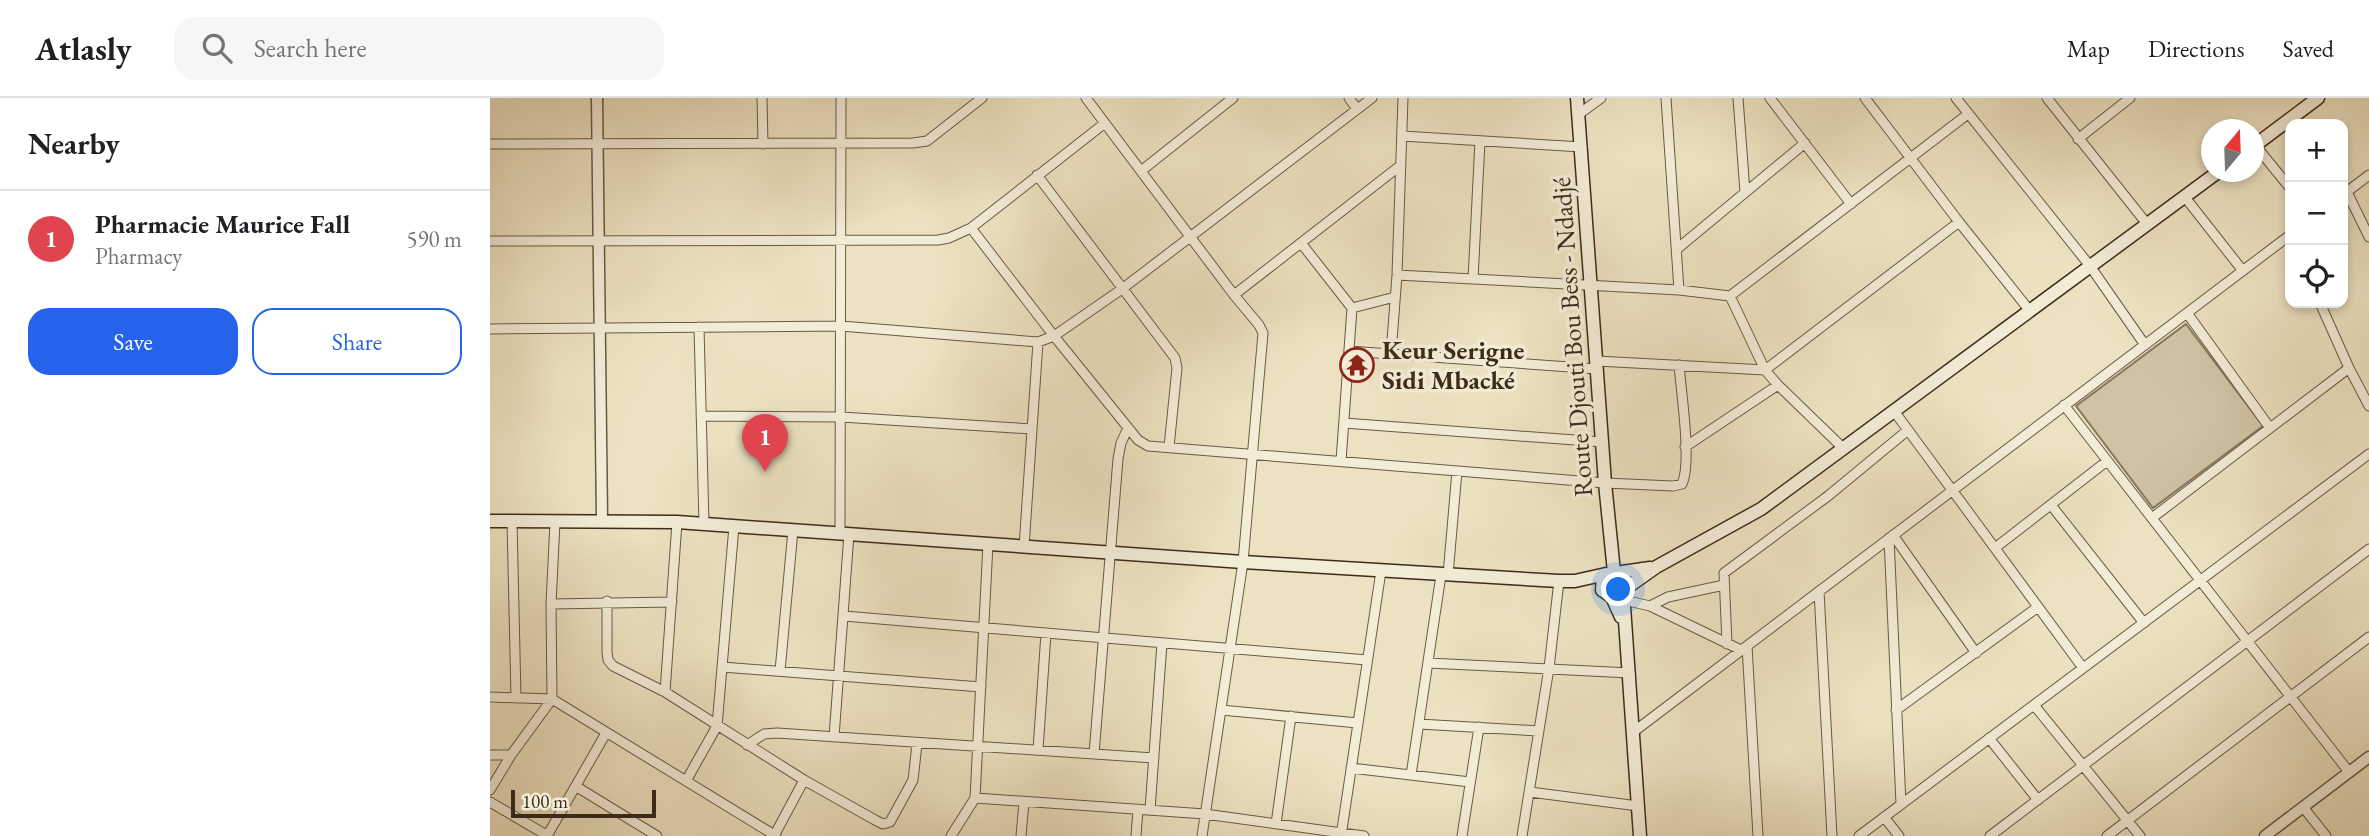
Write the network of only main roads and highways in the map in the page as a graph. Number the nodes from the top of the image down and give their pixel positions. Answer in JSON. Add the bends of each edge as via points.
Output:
{"nodes":[{"id":1,"x":1577,"y":98,"type":"edge"},
{"id":2,"x":2318,"y":98,"type":"edge"},
{"id":3,"x":2264,"y":138,"type":"edge"},
{"id":4,"x":2204,"y":182,"type":"edge"},
{"id":5,"x":490,"y":521,"type":"edge"},
{"id":6,"x":1656,"y":567,"type":"junction"},
{"id":7,"x":1613,"y":574,"type":"junction"},
{"id":8,"x":1575,"y":580,"type":"junction"},
{"id":9,"x":1617,"y":594,"type":"junction"},
{"id":10,"x":1640,"y":836,"type":"edge"}],
"edges":[{"from":1,"to":7,"type":"main road","name":"Route Djouti Bou Bess - Ndadjé"},
{"from":2,"to":3,"type":"main road"},
{"from":4,"to":6,"type":"main road","via":[[1761,509]]},
{"from":5,"to":8,"type":"main road","via":[[677,522],[1381,571]]},
{"from":6,"to":7,"type":"main road"},
{"from":6,"to":9,"type":"main road"},
{"from":7,"to":8,"type":"main road"},
{"from":7,"to":9,"type":"main road","via":[[1625,580]]},
{"from":7,"to":9,"type":"main road","via":[[1601,581]]},
{"from":8,"to":9,"type":"main road"},
{"from":9,"to":10,"type":"main road","via":[[1630,673]]}]}
